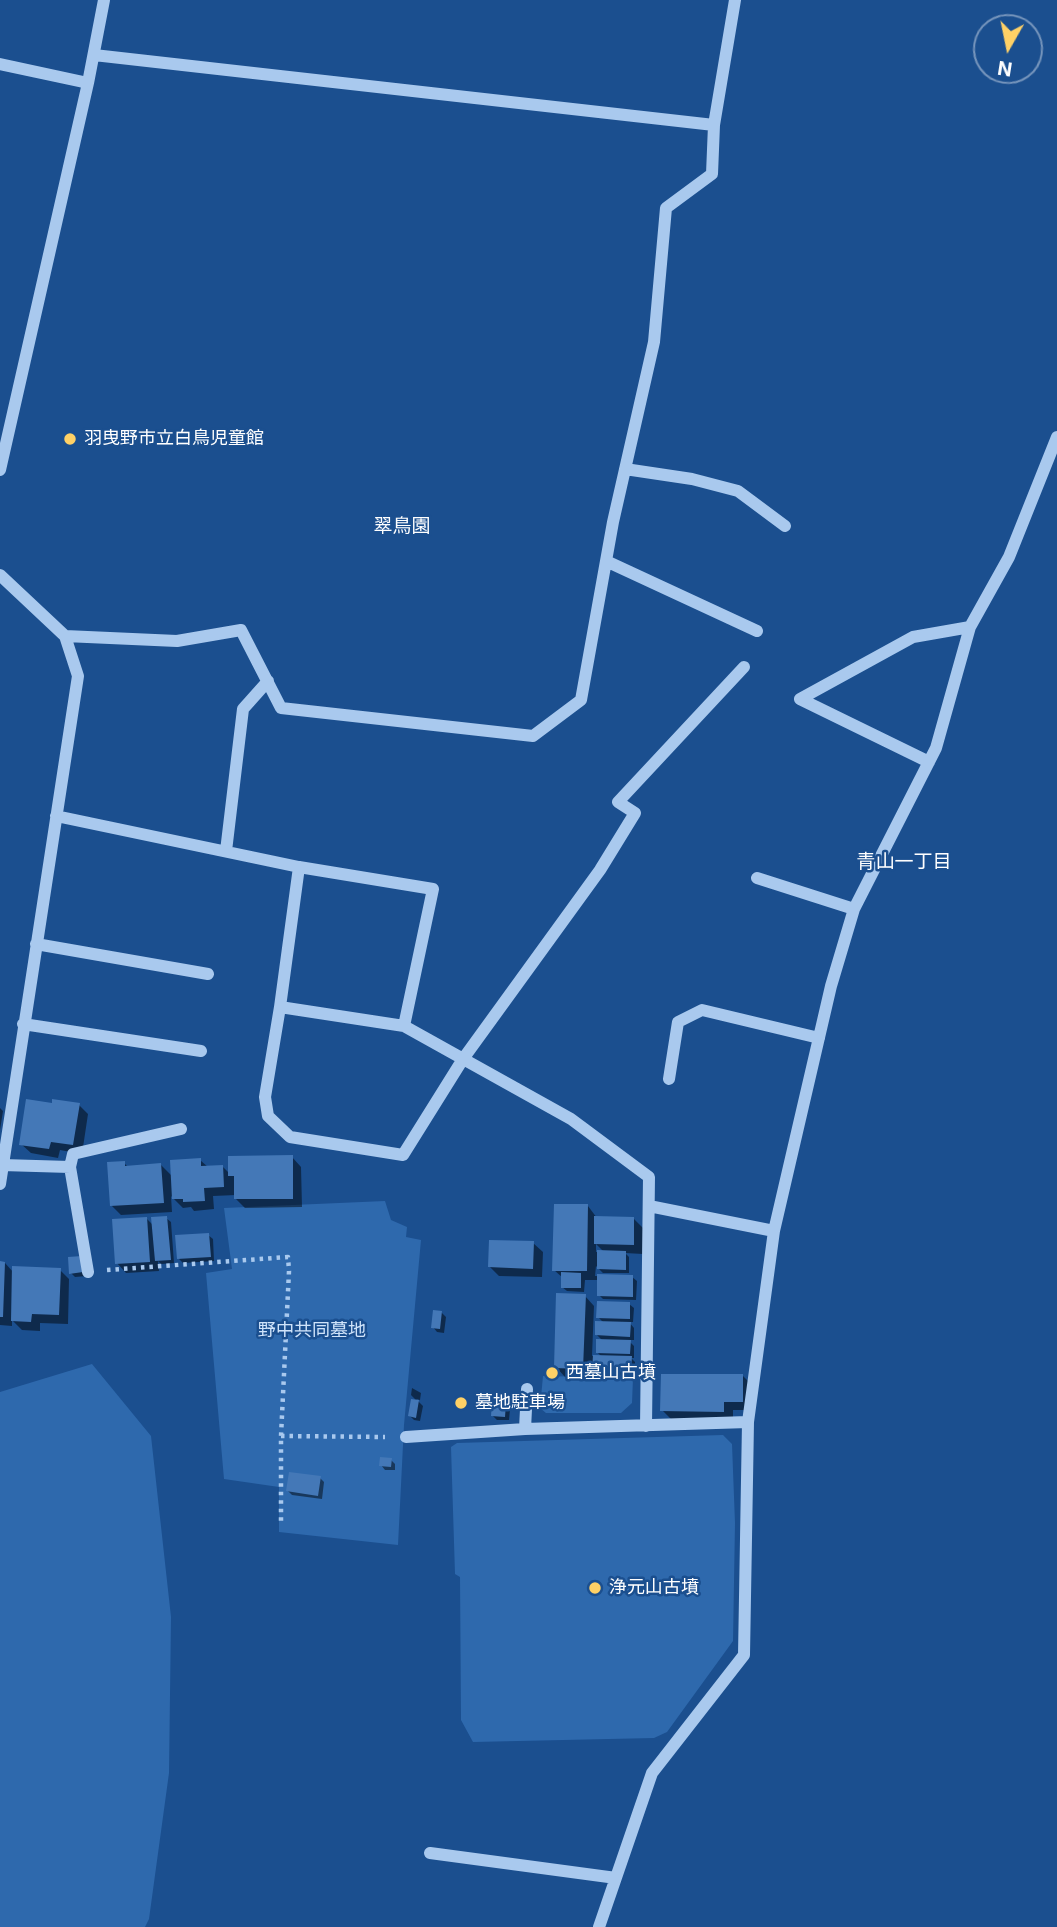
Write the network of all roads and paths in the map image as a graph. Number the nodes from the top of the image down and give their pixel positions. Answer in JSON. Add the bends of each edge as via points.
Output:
{"nodes":[{"id":1,"x":104,"y":0,"type":"edge"},
{"id":2,"x":734,"y":0,"type":"edge"},
{"id":3,"x":94,"y":55,"type":"junction"},
{"id":4,"x":0,"y":64,"type":"edge"},
{"id":5,"x":88,"y":83,"type":"junction"},
{"id":6,"x":715,"y":125,"type":"junction"},
{"id":7,"x":1057,"y":437,"type":"edge"},
{"id":8,"x":625,"y":468,"type":"junction"},
{"id":9,"x":0,"y":470,"type":"edge"},
{"id":10,"x":785,"y":526,"type":"dead end"},
{"id":11,"x":606,"y":561,"type":"junction"},
{"id":12,"x":0,"y":575,"type":"edge"},
{"id":13,"x":970,"y":627,"type":"junction"},
{"id":14,"x":757,"y":631,"type":"dead end"},
{"id":15,"x":65,"y":636,"type":"junction"},
{"id":16,"x":744,"y":667,"type":"dead end"},
{"id":17,"x":268,"y":681,"type":"junction"},
{"id":18,"x":929,"y":762,"type":"junction"},
{"id":19,"x":56,"y":816,"type":"junction"},
{"id":20,"x":226,"y":851,"type":"junction"},
{"id":21,"x":299,"y":867,"type":"junction"},
{"id":22,"x":757,"y":878,"type":"dead end"},
{"id":23,"x":854,"y":909,"type":"junction"},
{"id":24,"x":36,"y":944,"type":"junction"},
{"id":25,"x":208,"y":975,"type":"dead end"},
{"id":26,"x":280,"y":1007,"type":"junction"},
{"id":27,"x":23,"y":1024,"type":"junction"},
{"id":28,"x":404,"y":1026,"type":"junction"},
{"id":29,"x":818,"y":1038,"type":"junction"},
{"id":30,"x":201,"y":1051,"type":"dead end"},
{"id":31,"x":463,"y":1059,"type":"junction"},
{"id":32,"x":668,"y":1079,"type":"dead end"},
{"id":33,"x":7,"y":1084,"type":"edge"},
{"id":34,"x":181,"y":1129,"type":"dead end"},
{"id":35,"x":2,"y":1165,"type":"junction"},
{"id":36,"x":70,"y":1167,"type":"junction"},
{"id":37,"x":0,"y":1184,"type":"edge"},
{"id":38,"x":649,"y":1206,"type":"junction"},
{"id":39,"x":774,"y":1231,"type":"junction"},
{"id":40,"x":88,"y":1272,"type":"joint"},
{"id":41,"x":527,"y":1390,"type":"dead end"},
{"id":42,"x":748,"y":1422,"type":"junction"},
{"id":43,"x":646,"y":1426,"type":"junction"},
{"id":44,"x":525,"y":1429,"type":"junction"},
{"id":45,"x":281,"y":1436,"type":"junction"},
{"id":46,"x":406,"y":1437,"type":"joint"},
{"id":47,"x":281,"y":1522,"type":"dead end"},
{"id":48,"x":430,"y":1853,"type":"dead end"},
{"id":49,"x":616,"y":1878,"type":"junction"},
{"id":50,"x":599,"y":1927,"type":"edge"}],
"edges":[{"from":1,"to":3,"type":"street"},
{"from":2,"to":6,"type":"street"},
{"from":3,"to":5,"type":"street"},
{"from":3,"to":6,"type":"street"},
{"from":4,"to":5,"type":"street"},
{"from":5,"to":9,"type":"street"},
{"from":6,"to":8,"type":"street","via":[[712,174],[666,208],[654,342]]},
{"from":7,"to":13,"type":"street","via":[[1009,558]]},
{"from":8,"to":10,"type":"street","via":[[737,491]]},
{"from":8,"to":11,"type":"street"},
{"from":11,"to":14,"type":"street"},
{"from":11,"to":17,"type":"street","via":[[581,700],[533,736],[281,708]]},
{"from":12,"to":15,"type":"street"},
{"from":13,"to":18,"type":"street"},
{"from":13,"to":18,"type":"street","via":[[913,636],[800,699]]},
{"from":15,"to":17,"type":"street","via":[[177,641],[241,630]]},
{"from":15,"to":19,"type":"street","via":[[78,676]]},
{"from":16,"to":31,"type":"street","via":[[618,802],[635,813],[600,870]]},
{"from":17,"to":20,"type":"street","via":[[243,709]]},
{"from":18,"to":23,"type":"street"},
{"from":19,"to":20,"type":"street"},
{"from":19,"to":24,"type":"street"},
{"from":20,"to":21,"type":"street"},
{"from":21,"to":26,"type":"street"},
{"from":21,"to":28,"type":"street","via":[[433,889]]},
{"from":22,"to":23,"type":"street"},
{"from":23,"to":29,"type":"street"},
{"from":24,"to":25,"type":"street"},
{"from":24,"to":27,"type":"street"},
{"from":26,"to":28,"type":"street"},
{"from":26,"to":31,"type":"street","via":[[265,1097],[268,1116],[290,1137],[403,1155]]},
{"from":27,"to":30,"type":"street"},
{"from":27,"to":33,"type":"street"},
{"from":28,"to":31,"type":"street"},
{"from":29,"to":32,"type":"street","via":[[702,1010],[678,1022]]},
{"from":29,"to":39,"type":"street"},
{"from":31,"to":38,"type":"street","via":[[571,1119],[649,1177]]},
{"from":33,"to":35,"type":"street"},
{"from":34,"to":36,"type":"street","via":[[73,1154]]},
{"from":35,"to":36,"type":"street"},
{"from":35,"to":37,"type":"street"},
{"from":36,"to":40,"type":"street"},
{"from":38,"to":39,"type":"street"},
{"from":38,"to":43,"type":"street"},
{"from":39,"to":42,"type":"street"},
{"from":40,"to":45,"type":"path","via":[[288,1257]]},
{"from":41,"to":44,"type":"street"},
{"from":42,"to":43,"type":"street"},
{"from":42,"to":49,"type":"street","via":[[744,1655],[652,1773]]},
{"from":43,"to":44,"type":"street"},
{"from":44,"to":46,"type":"street"},
{"from":45,"to":46,"type":"path"},
{"from":45,"to":47,"type":"path"},
{"from":48,"to":49,"type":"street"},
{"from":49,"to":50,"type":"street"}]}
